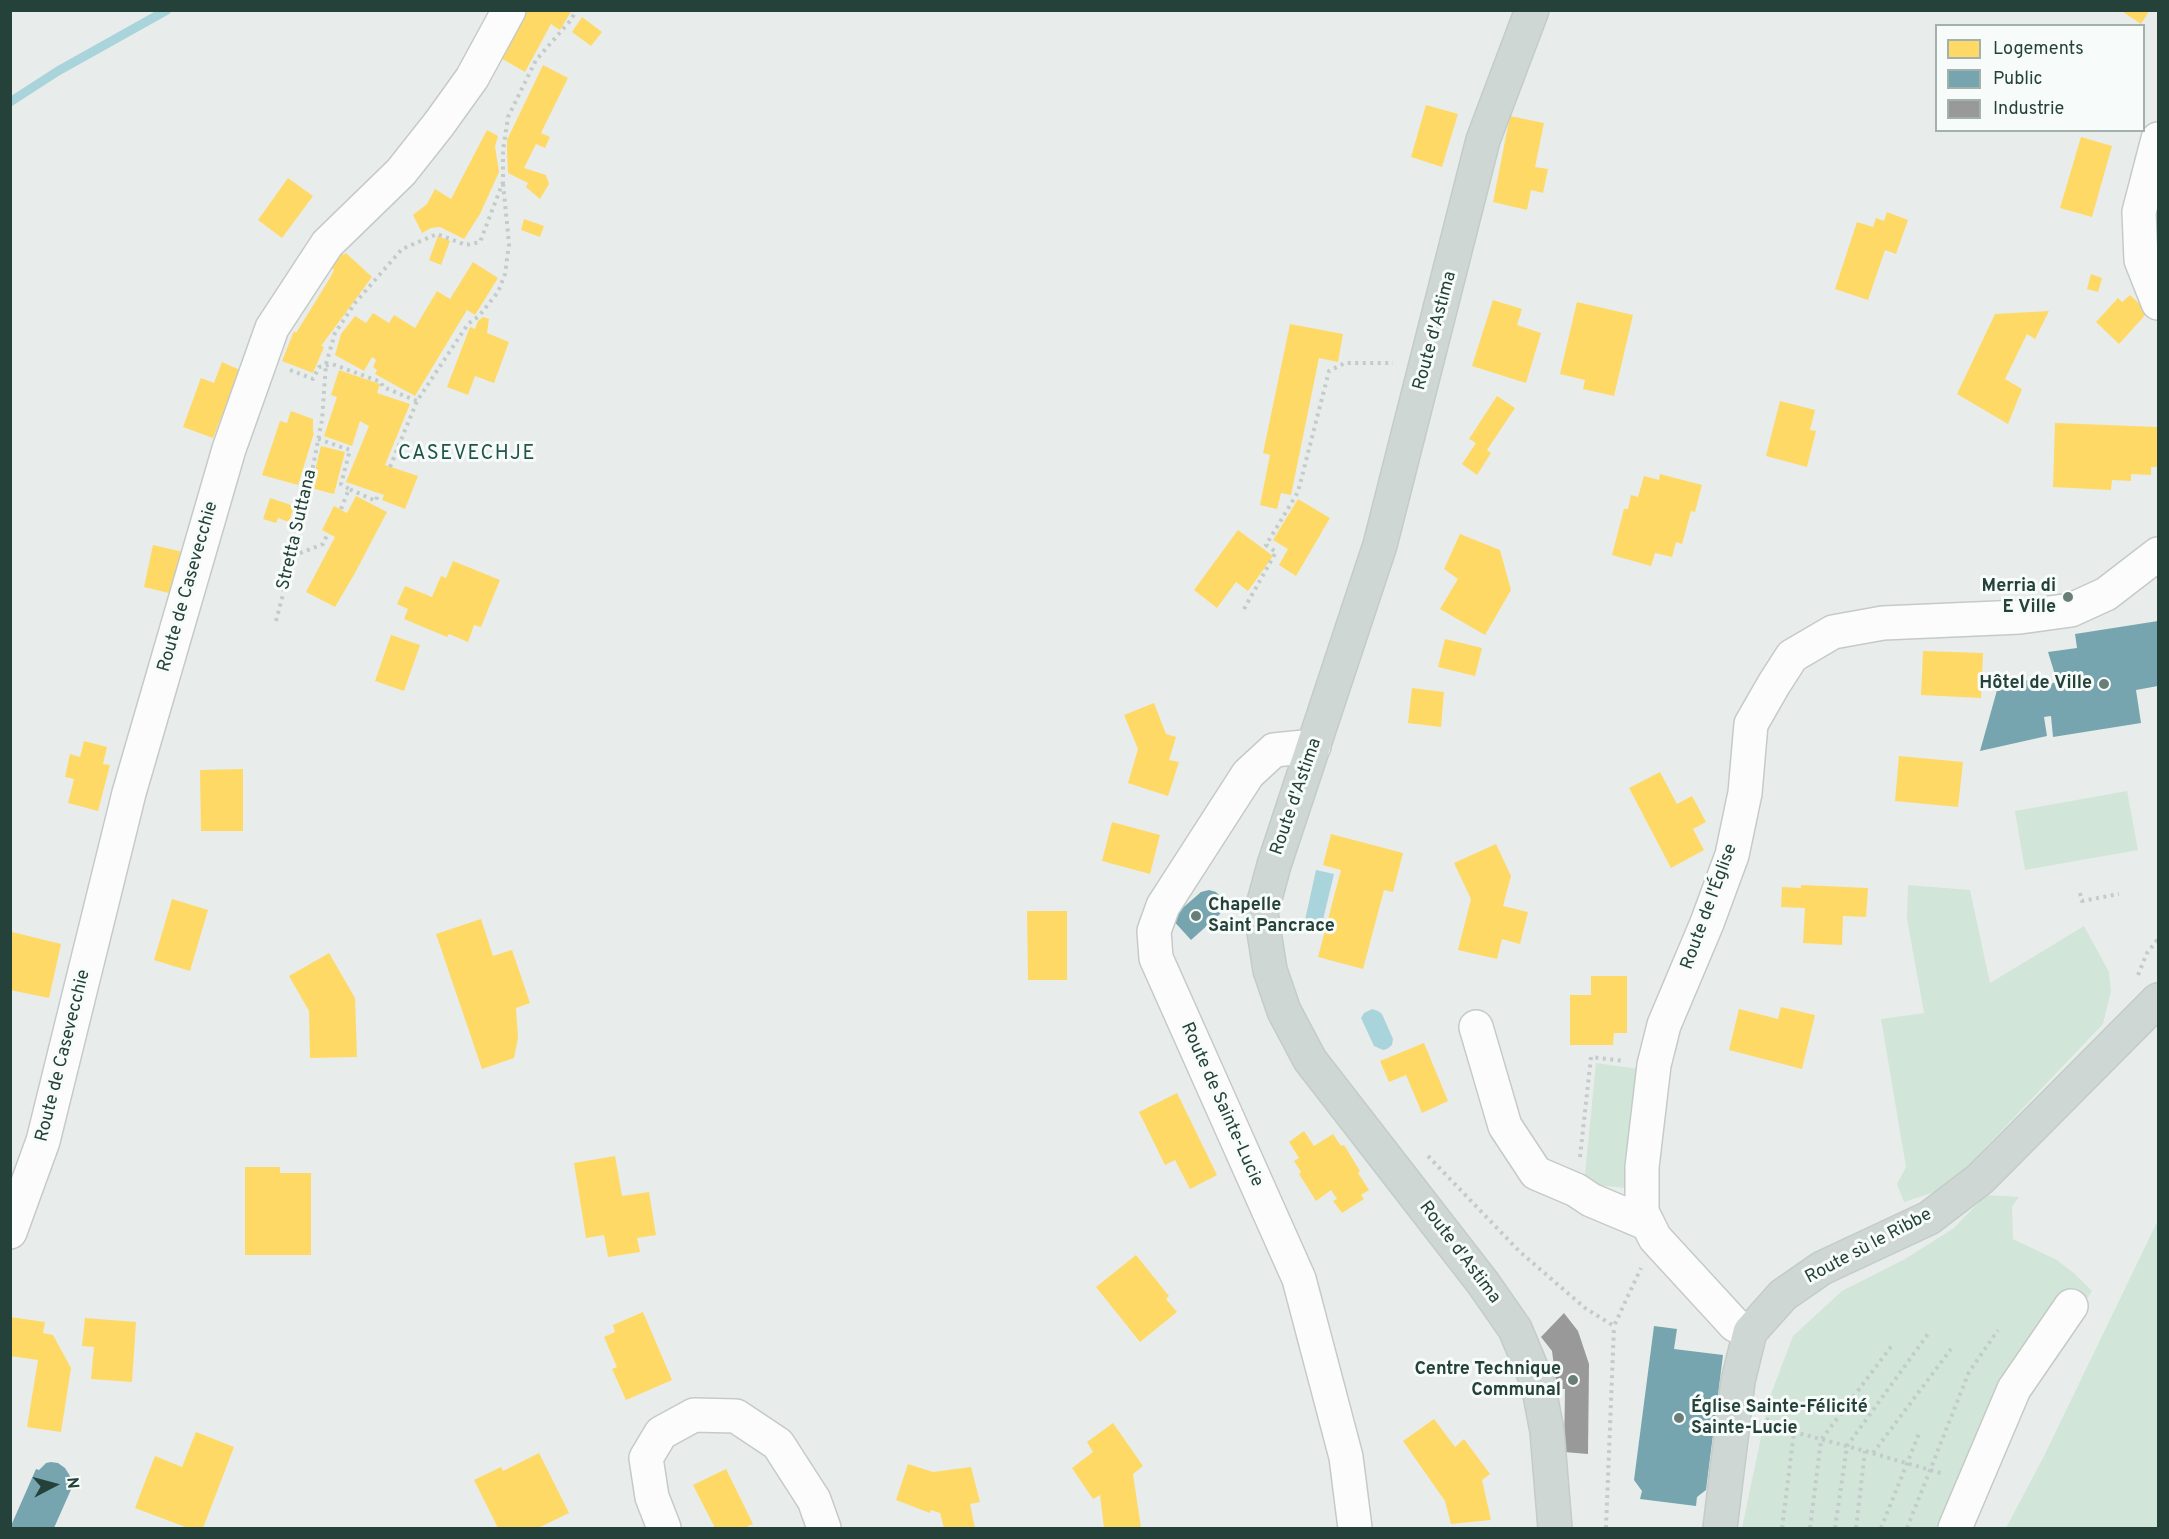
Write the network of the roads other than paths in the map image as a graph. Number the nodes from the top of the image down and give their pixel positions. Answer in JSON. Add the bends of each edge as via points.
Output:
{"nodes":[{"id":1,"x":508,"y":10,"type":"edge"},
{"id":2,"x":1532,"y":10,"type":"edge"},
{"id":3,"x":2158,"y":139,"type":"edge"},
{"id":4,"x":2158,"y":303,"type":"edge"},
{"id":5,"x":2158,"y":554,"type":"edge"},
{"id":6,"x":1314,"y":746,"type":"junction"},
{"id":7,"x":2158,"y":1000,"type":"edge"},
{"id":8,"x":1476,"y":1027,"type":"dead end"},
{"id":9,"x":1651,"y":1231,"type":"junction"},
{"id":10,"x":10,"y":1232,"type":"edge"},
{"id":11,"x":2071,"y":1306,"type":"dead end"},
{"id":12,"x":1750,"y":1332,"type":"junction"},
{"id":13,"x":664,"y":1528,"type":"edge"},
{"id":14,"x":824,"y":1528,"type":"edge"},
{"id":15,"x":1355,"y":1528,"type":"edge"},
{"id":16,"x":1555,"y":1528,"type":"edge"},
{"id":17,"x":1720,"y":1528,"type":"edge"},
{"id":18,"x":1955,"y":1528,"type":"edge"}],
"edges":[{"from":1,"to":10,"type":"street","name":"Route de Casevecchie","via":[[472,78],[440,123],[401,172],[327,244],[272,328],[229,449],[129,792],[43,1141]]},
{"from":2,"to":6,"type":"main road","name":"Route d'Astima","via":[[1484,140],[1380,545]]},
{"from":3,"to":4,"type":"street","via":[[2139,212],[2141,260]]},
{"from":5,"to":9,"type":"street","name":"Route de l'Église","via":[[2106,594],[2072,610],[2020,617],[1883,623],[1833,632],[1792,656],[1751,724],[1745,793],[1732,855],[1664,1025],[1654,1065],[1642,1167],[1642,1212]]},
{"from":6,"to":15,"type":"street","name":"Route de Sainte-Lucie","via":[[1274,750],[1248,774],[1163,906],[1154,931],[1156,958],[1299,1279],[1346,1457]]},
{"from":6,"to":16,"type":"main road","name":"Route d'Astima","via":[[1261,913],[1270,970],[1284,1011],[1310,1060],[1515,1329],[1538,1384],[1547,1431]]},
{"from":7,"to":12,"type":"main road","name":"Route sù le Ribbe","via":[[1980,1179],[1929,1218],[1822,1268],[1783,1295]]},
{"from":8,"to":9,"type":"street","via":[[1505,1126],[1536,1173]]},
{"from":9,"to":12,"type":"street","via":[[1735,1324]]},
{"from":11,"to":18,"type":"street","via":[[2014,1389]]},
{"from":12,"to":17,"type":"main road","name":"Route sù le Ribbe","via":[[1738,1381]]},
{"from":13,"to":14,"type":"street","via":[[651,1497],[646,1458],[662,1433],[694,1415],[736,1416],[778,1444],[814,1500]]}]}
